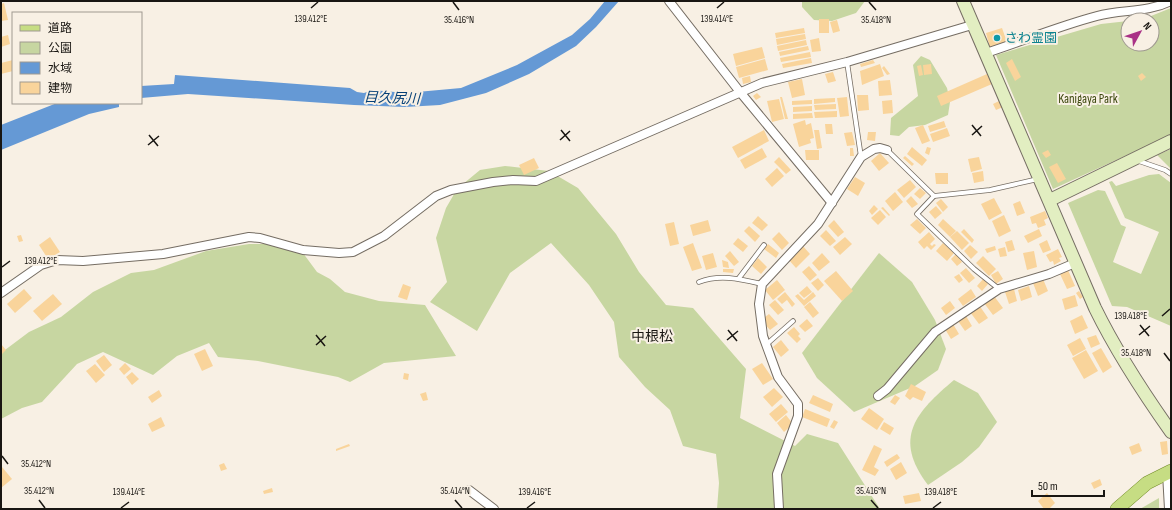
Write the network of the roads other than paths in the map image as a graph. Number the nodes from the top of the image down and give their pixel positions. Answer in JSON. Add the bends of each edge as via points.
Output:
{"nodes":[{"id":1,"x":669,"y":1,"type":"edge"},
{"id":2,"x":963,"y":1,"type":"edge"},
{"id":3,"x":1171,"y":1,"type":"edge"},
{"id":4,"x":972,"y":25,"type":"junction"},
{"id":5,"x":986,"y":53,"type":"junction"},
{"id":6,"x":847,"y":62,"type":"junction"},
{"id":7,"x":740,"y":92,"type":"junction"},
{"id":8,"x":1171,"y":141,"type":"edge"},
{"id":9,"x":887,"y":150,"type":"joint"},
{"id":10,"x":861,"y":157,"type":"junction"},
{"id":11,"x":1132,"y":159,"type":"junction"},
{"id":12,"x":1171,"y":174,"type":"edge"},
{"id":13,"x":1041,"y":179,"type":"junction"},
{"id":14,"x":934,"y":196,"type":"junction"},
{"id":15,"x":1050,"y":200,"type":"junction"},
{"id":16,"x":832,"y":203,"type":"junction"},
{"id":17,"x":764,"y":245,"type":"dead end"},
{"id":18,"x":1075,"y":263,"type":"junction"},
{"id":19,"x":739,"y":278,"type":"junction"},
{"id":20,"x":699,"y":282,"type":"dead end"},
{"id":21,"x":762,"y":284,"type":"junction"},
{"id":22,"x":999,"y":289,"type":"junction"},
{"id":23,"x":1,"y":293,"type":"edge"},
{"id":24,"x":793,"y":321,"type":"dead end"},
{"id":25,"x":767,"y":344,"type":"junction"},
{"id":26,"x":878,"y":396,"type":"dead end"},
{"id":27,"x":1171,"y":432,"type":"edge"},
{"id":28,"x":1169,"y":472,"type":"edge"},
{"id":29,"x":469,"y":490,"type":"dead end"},
{"id":30,"x":494,"y":509,"type":"edge"},
{"id":31,"x":779,"y":509,"type":"edge"},
{"id":32,"x":1117,"y":509,"type":"edge"},
{"id":33,"x":1169,"y":509,"type":"edge"}],
"edges":[{"from":1,"to":7,"type":"street"},
{"from":2,"to":4,"type":"street"},
{"from":3,"to":5,"type":"street","via":[[1147,10],[1098,15]]},
{"from":4,"to":5,"type":"street"},
{"from":4,"to":6,"type":"street"},
{"from":5,"to":13,"type":"street"},
{"from":6,"to":7,"type":"street","via":[[762,83]]},
{"from":6,"to":10,"type":"lane"},
{"from":7,"to":16,"type":"street"},
{"from":7,"to":23,"type":"street","via":[[536,181],[493,182],[450,190],[384,236],[353,252],[339,254],[304,250],[249,237],[163,254],[84,261],[57,260],[41,265]]},
{"from":8,"to":11,"type":"street"},
{"from":9,"to":10,"type":"street","via":[[874,149]]},
{"from":9,"to":14,"type":"lane"},
{"from":10,"to":16,"type":"street"},
{"from":11,"to":12,"type":"lane"},
{"from":11,"to":15,"type":"street"},
{"from":13,"to":14,"type":"lane","via":[[990,190]]},
{"from":13,"to":15,"type":"street"},
{"from":14,"to":22,"type":"lane","via":[[917,214],[974,269]]},
{"from":15,"to":18,"type":"street"},
{"from":16,"to":21,"type":"street","via":[[818,224]]},
{"from":17,"to":19,"type":"lane"},
{"from":18,"to":22,"type":"street"},
{"from":18,"to":27,"type":"street","via":[[1111,340],[1134,380]]},
{"from":19,"to":20,"type":"lane","via":[[711,277]]},
{"from":19,"to":21,"type":"lane"},
{"from":21,"to":25,"type":"street","via":[[759,318]]},
{"from":22,"to":26,"type":"street","via":[[935,332],[887,389]]},
{"from":24,"to":25,"type":"lane"},
{"from":25,"to":31,"type":"street","via":[[778,377],[798,404],[798,416],[777,474]]},
{"from":28,"to":32,"type":"main road","via":[[1147,483]]},
{"from":28,"to":33,"type":"street"},
{"from":29,"to":30,"type":"street"}]}
